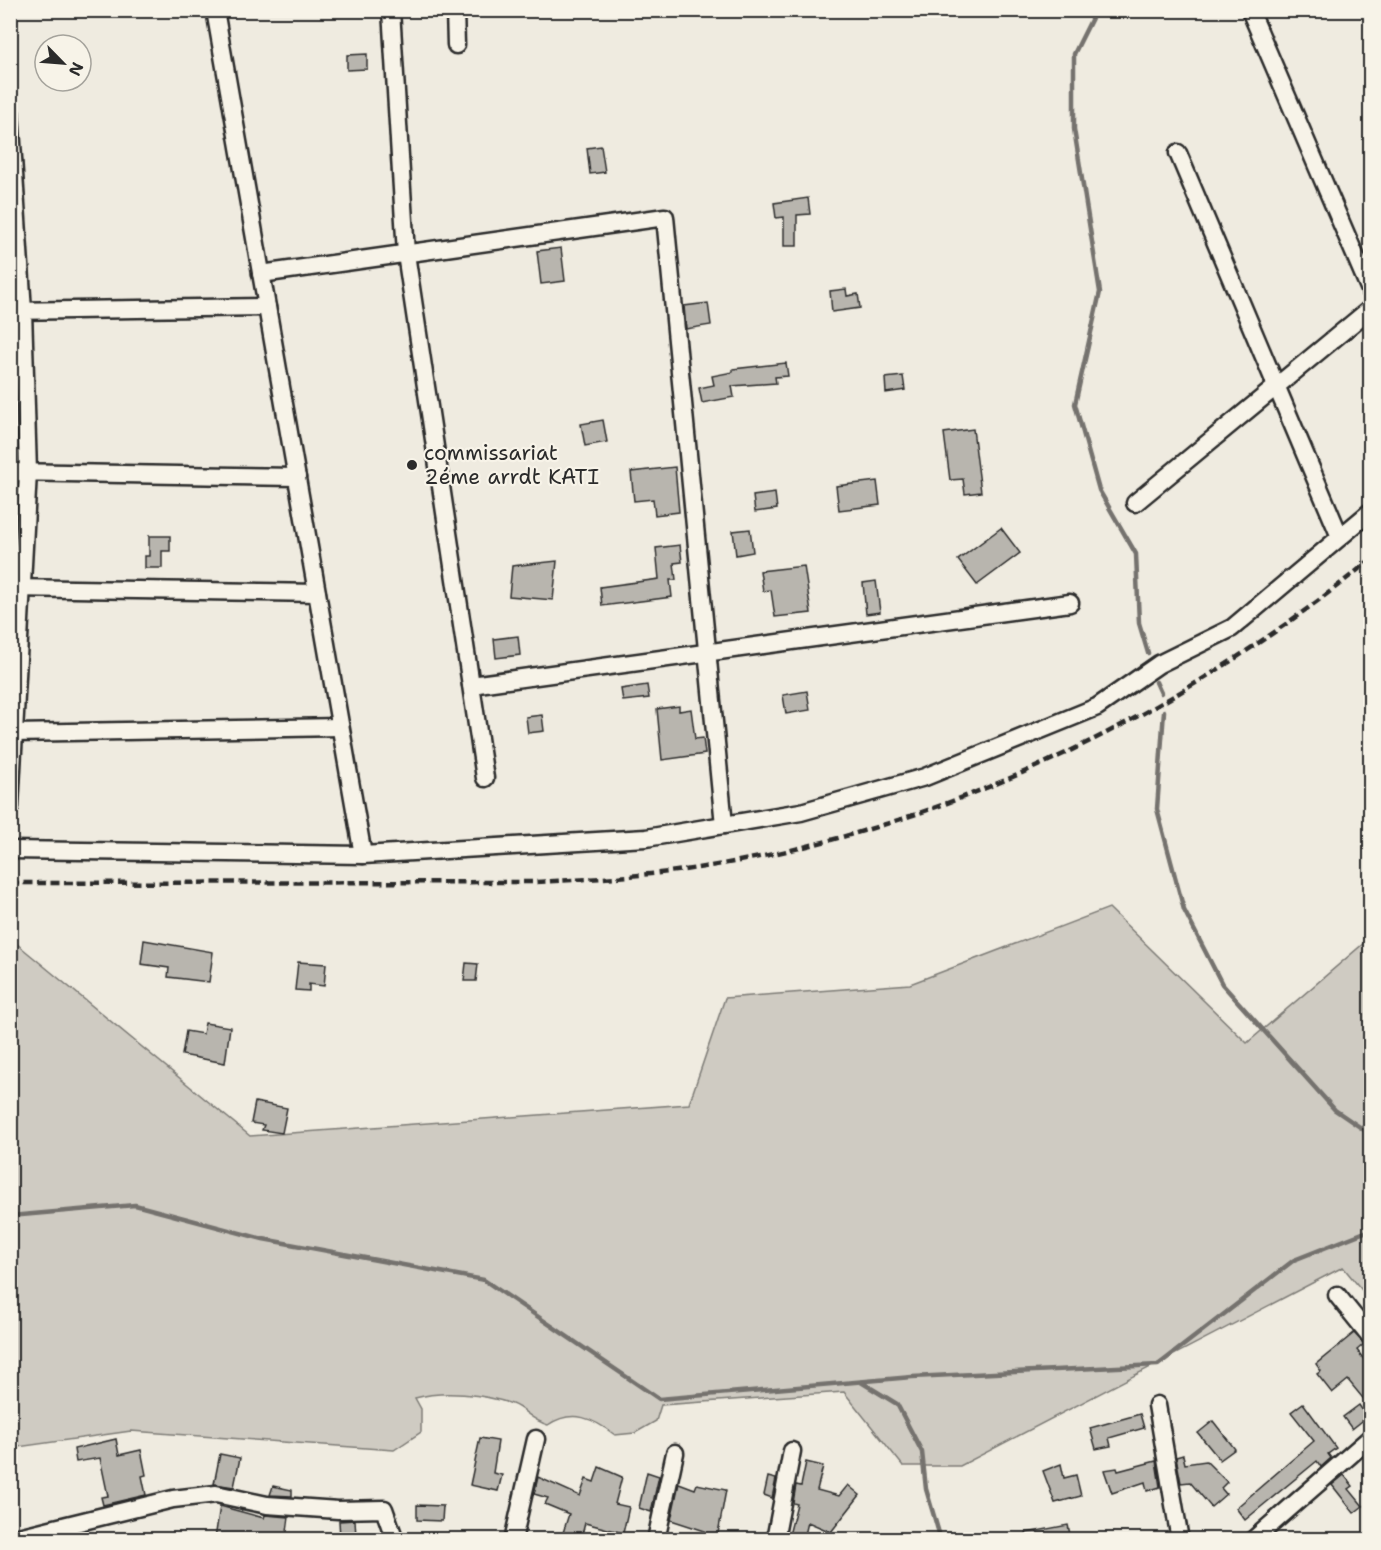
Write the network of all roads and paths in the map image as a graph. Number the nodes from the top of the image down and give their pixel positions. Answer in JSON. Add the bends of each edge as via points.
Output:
{"nodes":[{"id":1,"x":215,"y":10,"type":"edge"},
{"id":2,"x":391,"y":10,"type":"edge"},
{"id":3,"x":455,"y":10,"type":"edge"},
{"id":4,"x":1250,"y":10,"type":"edge"},
{"id":5,"x":456,"y":45,"type":"dead end"},
{"id":6,"x":10,"y":112,"type":"edge"},
{"id":7,"x":1178,"y":153,"type":"dead end"},
{"id":8,"x":406,"y":254,"type":"junction"},
{"id":9,"x":261,"y":274,"type":"junction"},
{"id":10,"x":1371,"y":290,"type":"edge"},
{"id":11,"x":267,"y":307,"type":"junction"},
{"id":12,"x":1371,"y":309,"type":"edge"},
{"id":13,"x":17,"y":311,"type":"edge"},
{"id":14,"x":1276,"y":386,"type":"junction"},
{"id":15,"x":10,"y":472,"type":"edge"},
{"id":16,"x":28,"y":472,"type":"junction"},
{"id":17,"x":297,"y":477,"type":"junction"},
{"id":18,"x":1135,"y":503,"type":"dead end"},
{"id":19,"x":1371,"y":512,"type":"edge"},
{"id":20,"x":1340,"y":537,"type":"junction"},
{"id":21,"x":16,"y":588,"type":"edge"},
{"id":22,"x":317,"y":593,"type":"junction"},
{"id":23,"x":1070,"y":603,"type":"dead end"},
{"id":24,"x":707,"y":653,"type":"junction"},
{"id":25,"x":471,"y":685,"type":"junction"},
{"id":26,"x":340,"y":727,"type":"junction"},
{"id":27,"x":14,"y":733,"type":"junction"},
{"id":28,"x":485,"y":778,"type":"dead end"},
{"id":29,"x":10,"y":807,"type":"edge"},
{"id":30,"x":724,"y":825,"type":"junction"},
{"id":31,"x":10,"y":850,"type":"edge"},
{"id":32,"x":363,"y":855,"type":"junction"},
{"id":33,"x":1337,"y":1295,"type":"dead end"},
{"id":34,"x":1371,"y":1336,"type":"edge"},
{"id":35,"x":1157,"y":1405,"type":"dead end"},
{"id":36,"x":1371,"y":1438,"type":"edge"},
{"id":37,"x":536,"y":1439,"type":"dead end"},
{"id":38,"x":792,"y":1451,"type":"dead end"},
{"id":39,"x":675,"y":1453,"type":"dead end"},
{"id":40,"x":10,"y":1539,"type":"edge"},
{"id":41,"x":395,"y":1539,"type":"edge"},
{"id":42,"x":513,"y":1539,"type":"edge"},
{"id":43,"x":656,"y":1539,"type":"edge"},
{"id":44,"x":775,"y":1539,"type":"edge"},
{"id":45,"x":1180,"y":1539,"type":"edge"},
{"id":46,"x":1253,"y":1539,"type":"edge"}],
"edges":[{"from":1,"to":9,"type":"street"},
{"from":2,"to":8,"type":"street"},
{"from":3,"to":5,"type":"street"},
{"from":4,"to":10,"type":"street"},
{"from":6,"to":13,"type":"street"},
{"from":7,"to":14,"type":"street"},
{"from":8,"to":9,"type":"street"},
{"from":8,"to":24,"type":"street","via":[[665,217]]},
{"from":8,"to":25,"type":"street"},
{"from":9,"to":11,"type":"street"},
{"from":11,"to":13,"type":"street"},
{"from":11,"to":17,"type":"street"},
{"from":12,"to":14,"type":"street"},
{"from":13,"to":16,"type":"street"},
{"from":14,"to":18,"type":"street"},
{"from":14,"to":20,"type":"street"},
{"from":15,"to":16,"type":"street"},
{"from":16,"to":17,"type":"street"},
{"from":16,"to":21,"type":"street"},
{"from":17,"to":22,"type":"street"},
{"from":19,"to":20,"type":"street"},
{"from":20,"to":30,"type":"street","via":[[1232,628],[1159,664],[1097,707],[925,777],[801,812]]},
{"from":21,"to":22,"type":"street"},
{"from":21,"to":27,"type":"street"},
{"from":22,"to":26,"type":"street"},
{"from":23,"to":24,"type":"street"},
{"from":24,"to":25,"type":"street"},
{"from":24,"to":30,"type":"street"},
{"from":25,"to":28,"type":"street"},
{"from":26,"to":27,"type":"street"},
{"from":26,"to":32,"type":"street"},
{"from":27,"to":29,"type":"street"},
{"from":30,"to":32,"type":"street","via":[[646,838]]},
{"from":31,"to":32,"type":"street"},
{"from":33,"to":34,"type":"street"},
{"from":35,"to":45,"type":"street"},
{"from":36,"to":46,"type":"street"},
{"from":37,"to":42,"type":"street"},
{"from":38,"to":44,"type":"street"},
{"from":39,"to":43,"type":"street"},
{"from":40,"to":41,"type":"street","via":[[173,1498],[216,1494],[267,1505],[384,1509]]}]}
